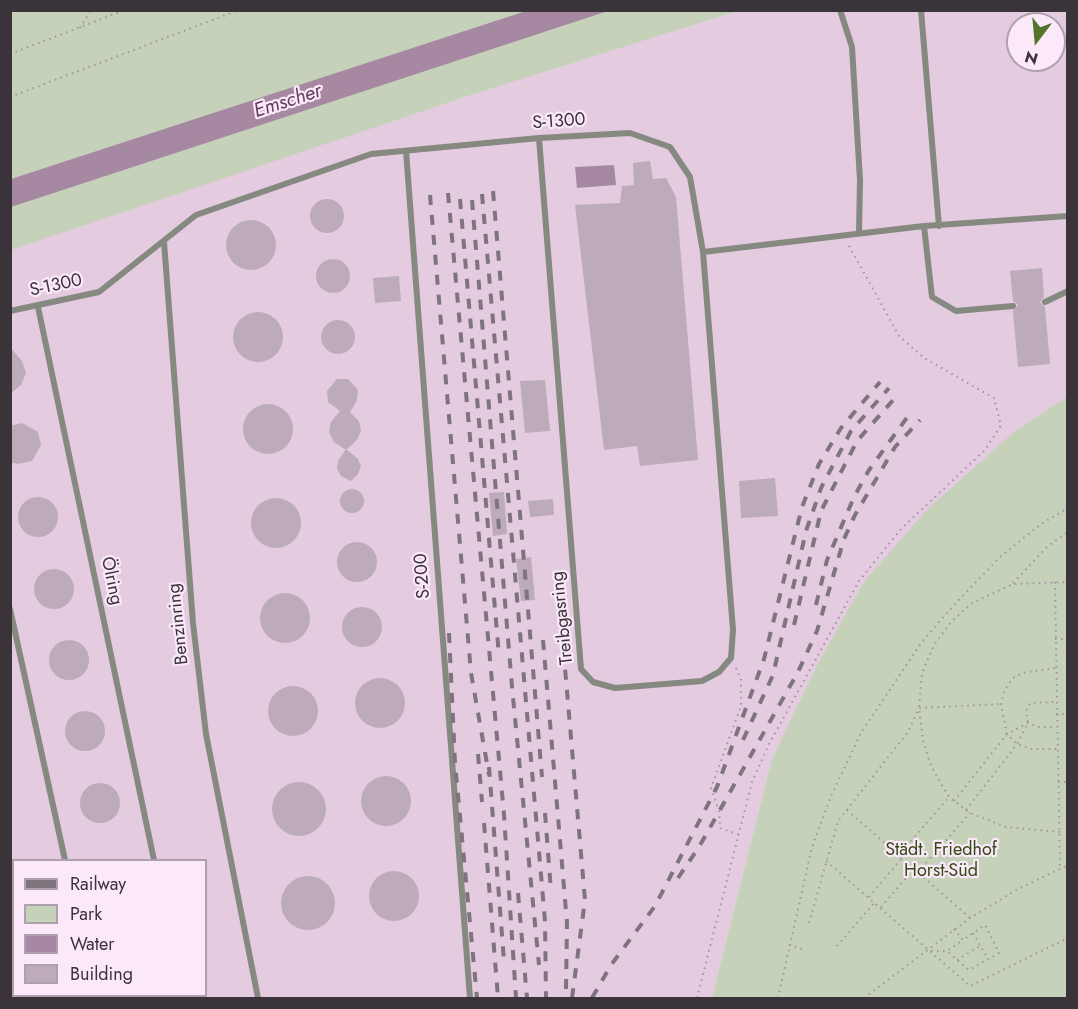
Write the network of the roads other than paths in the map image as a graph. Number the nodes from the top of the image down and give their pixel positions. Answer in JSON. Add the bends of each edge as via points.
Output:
{"nodes":[{"id":1,"x":840,"y":10,"type":"edge"},
{"id":2,"x":921,"y":10,"type":"edge"},
{"id":3,"x":539,"y":138,"type":"junction"},
{"id":4,"x":406,"y":151,"type":"junction"},
{"id":5,"x":1068,"y":216,"type":"edge"},
{"id":6,"x":939,"y":225,"type":"junction"},
{"id":7,"x":924,"y":226,"type":"junction"},
{"id":8,"x":859,"y":233,"type":"junction"},
{"id":9,"x":164,"y":242,"type":"junction"},
{"id":10,"x":703,"y":252,"type":"junction"},
{"id":11,"x":1068,"y":291,"type":"edge"},
{"id":12,"x":1045,"y":302,"type":"dead end"},
{"id":13,"x":1013,"y":306,"type":"dead end"},
{"id":14,"x":38,"y":307,"type":"junction"},
{"id":15,"x":10,"y":311,"type":"edge"},
{"id":16,"x":10,"y":609,"type":"edge"},
{"id":17,"x":65,"y":859,"type":"edge"},
{"id":18,"x":154,"y":859,"type":"edge"},
{"id":19,"x":258,"y":999,"type":"edge"},
{"id":20,"x":470,"y":999,"type":"edge"}],
"edges":[{"from":1,"to":8,"type":"lane","via":[[852,47]]},
{"from":2,"to":6,"type":"lane"},
{"from":3,"to":4,"type":"lane","name":"S-1300"},
{"from":3,"to":10,"type":"lane","name":"S-1300","via":[[630,133],[670,147],[690,177]]},
{"from":3,"to":10,"type":"lane","name":"Treibgasring","via":[[581,669],[592,682],[615,688],[702,681],[719,672],[731,658],[733,630]]},
{"from":4,"to":9,"type":"lane","name":"S-1300","via":[[371,154],[196,215]]},
{"from":4,"to":20,"type":"lane","name":"S-200"},
{"from":5,"to":6,"type":"lane"},
{"from":6,"to":7,"type":"lane"},
{"from":7,"to":8,"type":"lane"},
{"from":7,"to":13,"type":"lane","via":[[932,297],[956,311]]},
{"from":8,"to":10,"type":"lane"},
{"from":9,"to":14,"type":"lane","name":"S-1300","via":[[99,292]]},
{"from":9,"to":19,"type":"lane","name":"Benzinring","via":[[206,734]]},
{"from":11,"to":12,"type":"lane"},
{"from":14,"to":15,"type":"lane","name":"S-1300"},
{"from":14,"to":18,"type":"lane","name":"Ölring"},
{"from":16,"to":17,"type":"lane"}]}
